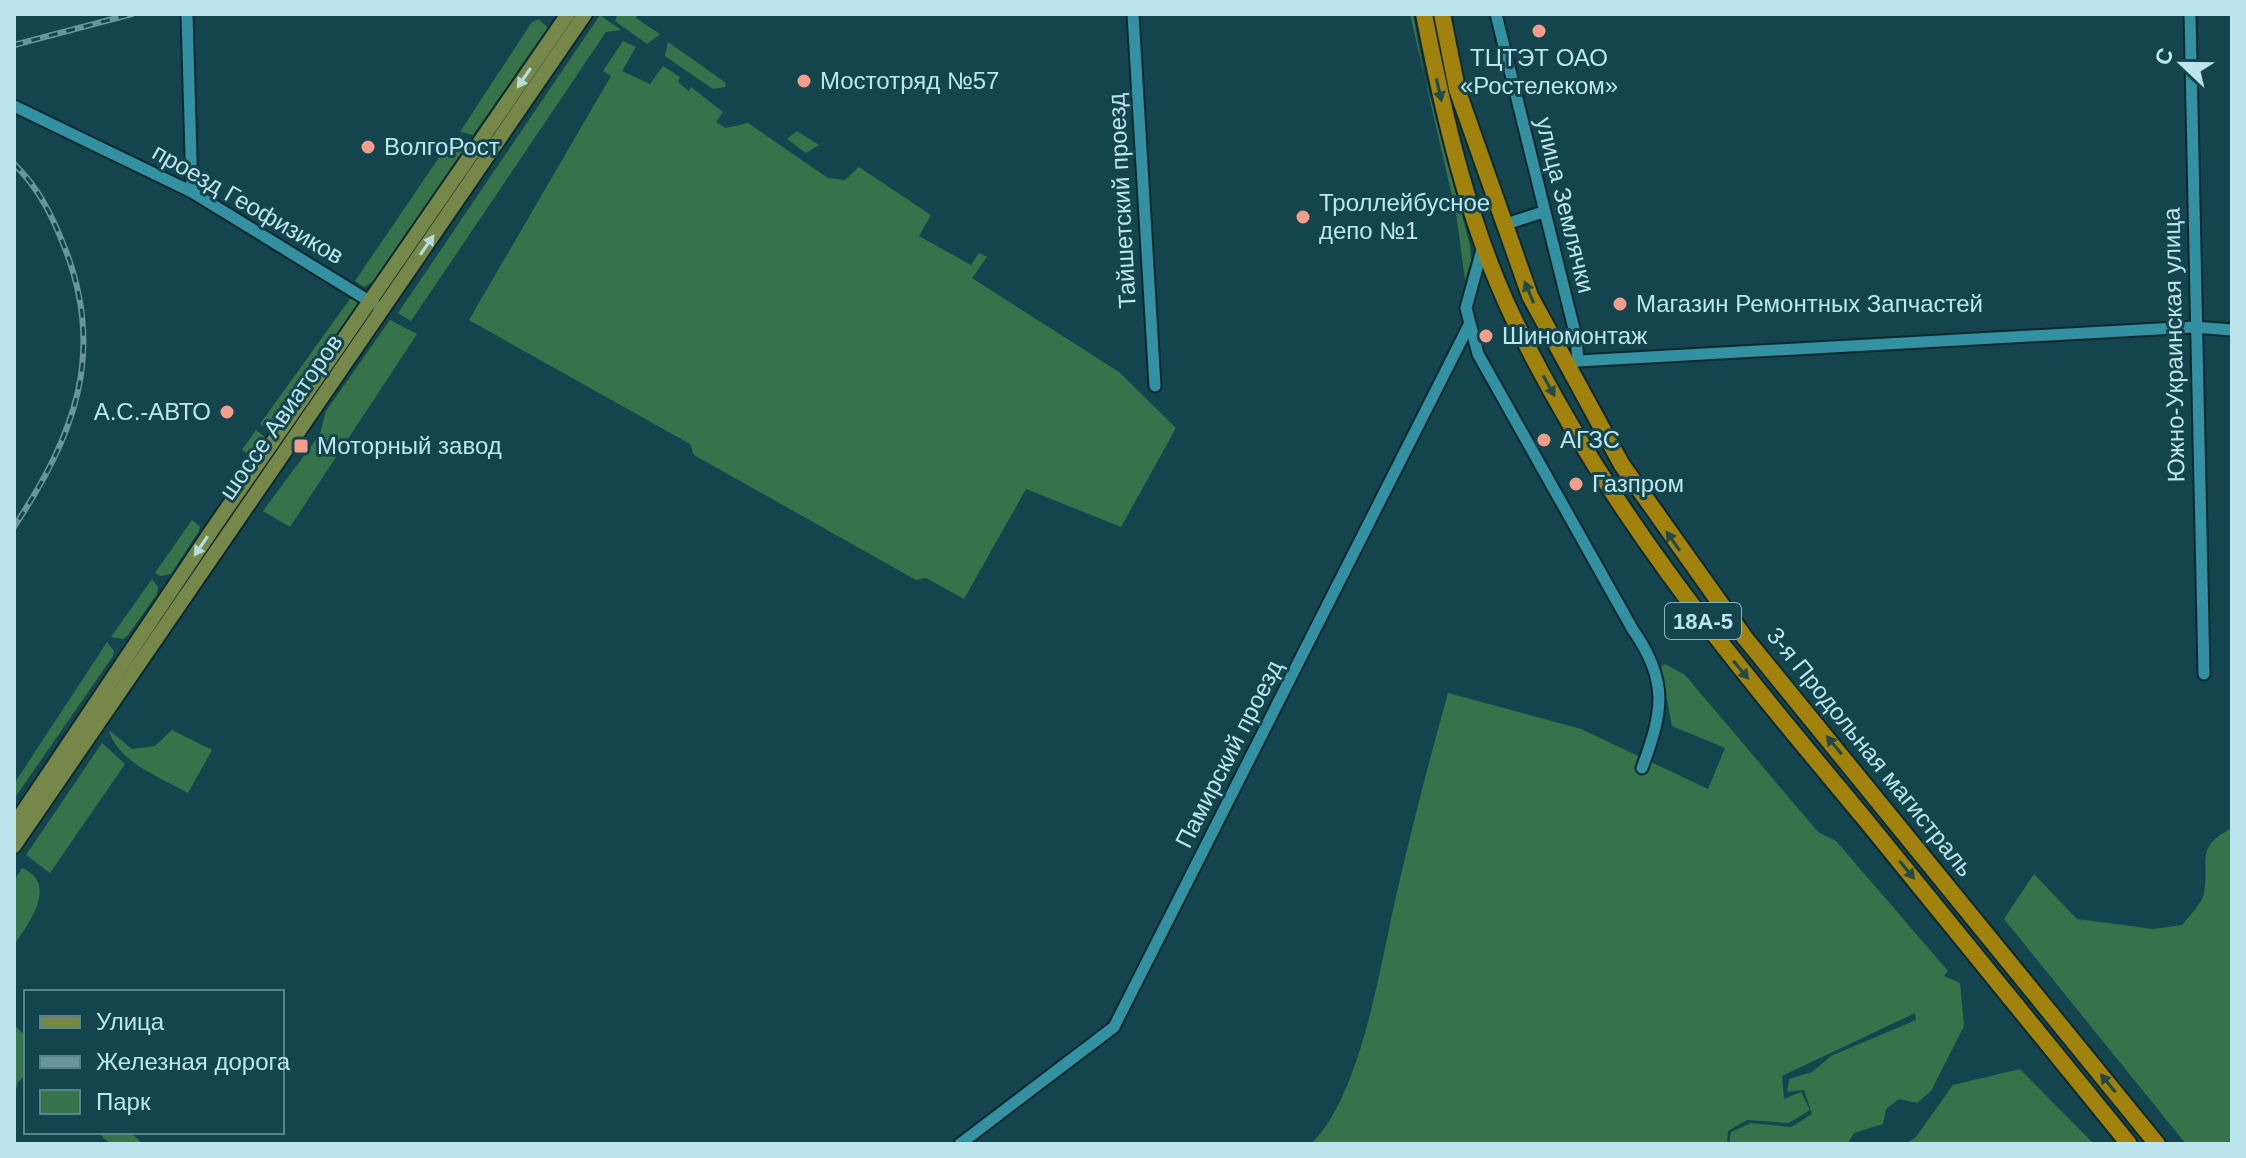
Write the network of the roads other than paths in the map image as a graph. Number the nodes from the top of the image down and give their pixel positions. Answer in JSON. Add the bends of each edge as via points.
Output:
{"nodes":[{"id":1,"x":187,"y":14,"type":"edge"},
{"id":2,"x":568,"y":14,"type":"edge"},
{"id":3,"x":585,"y":14,"type":"edge"},
{"id":4,"x":1133,"y":14,"type":"edge"},
{"id":5,"x":1424,"y":14,"type":"edge"},
{"id":6,"x":1442,"y":14,"type":"edge"},
{"id":7,"x":1496,"y":14,"type":"edge"},
{"id":8,"x":2190,"y":14,"type":"edge"},
{"id":9,"x":14,"y":106,"type":"edge"},
{"id":10,"x":192,"y":192,"type":"junction"},
{"id":11,"x":1543,"y":212,"type":"junction"},
{"id":12,"x":1503,"y":225,"type":"junction"},
{"id":13,"x":1484,"y":241,"type":"junction"},
{"id":14,"x":377,"y":305,"type":"junction"},
{"id":15,"x":1468,"y":327,"type":"junction"},
{"id":16,"x":2194,"y":327,"type":"junction"},
{"id":17,"x":2232,"y":330,"type":"edge"},
{"id":18,"x":1578,"y":361,"type":"junction"},
{"id":19,"x":1155,"y":386,"type":"dead end"},
{"id":20,"x":1582,"y":394,"type":"junction"},
{"id":21,"x":2204,"y":674,"type":"dead end"},
{"id":22,"x":1642,"y":768,"type":"dead end"},
{"id":23,"x":14,"y":825,"type":"edge"},
{"id":24,"x":14,"y":846,"type":"edge"},
{"id":25,"x":960,"y":1144,"type":"edge"},
{"id":26,"x":2129,"y":1144,"type":"edge"},
{"id":27,"x":2157,"y":1144,"type":"edge"}],
"edges":[{"from":1,"to":10,"type":"street"},
{"from":2,"to":14,"type":"main road","name":"шоссе Авиаторов","one_way":true},
{"from":14,"to":3,"type":"main road","name":"шоссе Авиаторов","one_way":true},
{"from":4,"to":19,"type":"street","name":"Тайшетский проезд"},
{"from":5,"to":13,"type":"highway","name":"3-я Продольная магистраль","number":"18А-5","one_way":true,"via":[[1439,93]]},
{"from":6,"to":12,"type":"highway","name":"3-я Продольная магистраль","number":"18А-5","via":[[1457,89]]},
{"from":7,"to":11,"type":"street","name":"улица Землячки"},
{"from":8,"to":16,"type":"street","name":"Южно-Украинская улица"},
{"from":9,"to":10,"type":"street","name":"проезд Геофизиков"},
{"from":10,"to":14,"type":"street","name":"проезд Геофизиков"},
{"from":11,"to":12,"type":"street"},
{"from":11,"to":18,"type":"street","name":"улица Землячки"},
{"from":20,"to":12,"type":"highway","name":"3-я Продольная магистраль","number":"18А-5","one_way":true,"via":[[1530,296]]},
{"from":13,"to":15,"type":"street","via":[[1466,308]]},
{"from":13,"to":26,"type":"highway","name":"3-я Продольная магистраль","number":"18А-5","one_way":true,"via":[[1510,310],[1546,381],[1600,477],[1655,559]]},
{"from":14,"to":23,"type":"main road","name":"шоссе Авиаторов","one_way":true,"via":[[212,530]]},
{"from":14,"to":24,"type":"main road","name":"шоссе Авиаторов"},
{"from":15,"to":22,"type":"street","via":[[1478,354],[1652,656],[1660,709]]},
{"from":15,"to":25,"type":"street","name":"Памирский проезд","via":[[1114,1027]]},
{"from":16,"to":17,"type":"street"},
{"from":16,"to":18,"type":"street"},
{"from":16,"to":21,"type":"street","name":"Южно-Украинская улица"},
{"from":18,"to":20,"type":"highway"},
{"from":27,"to":20,"type":"highway","name":"3-я Продольная магистраль","number":"18А-5","one_way":true,"via":[[1745,638],[1622,465]]}]}
